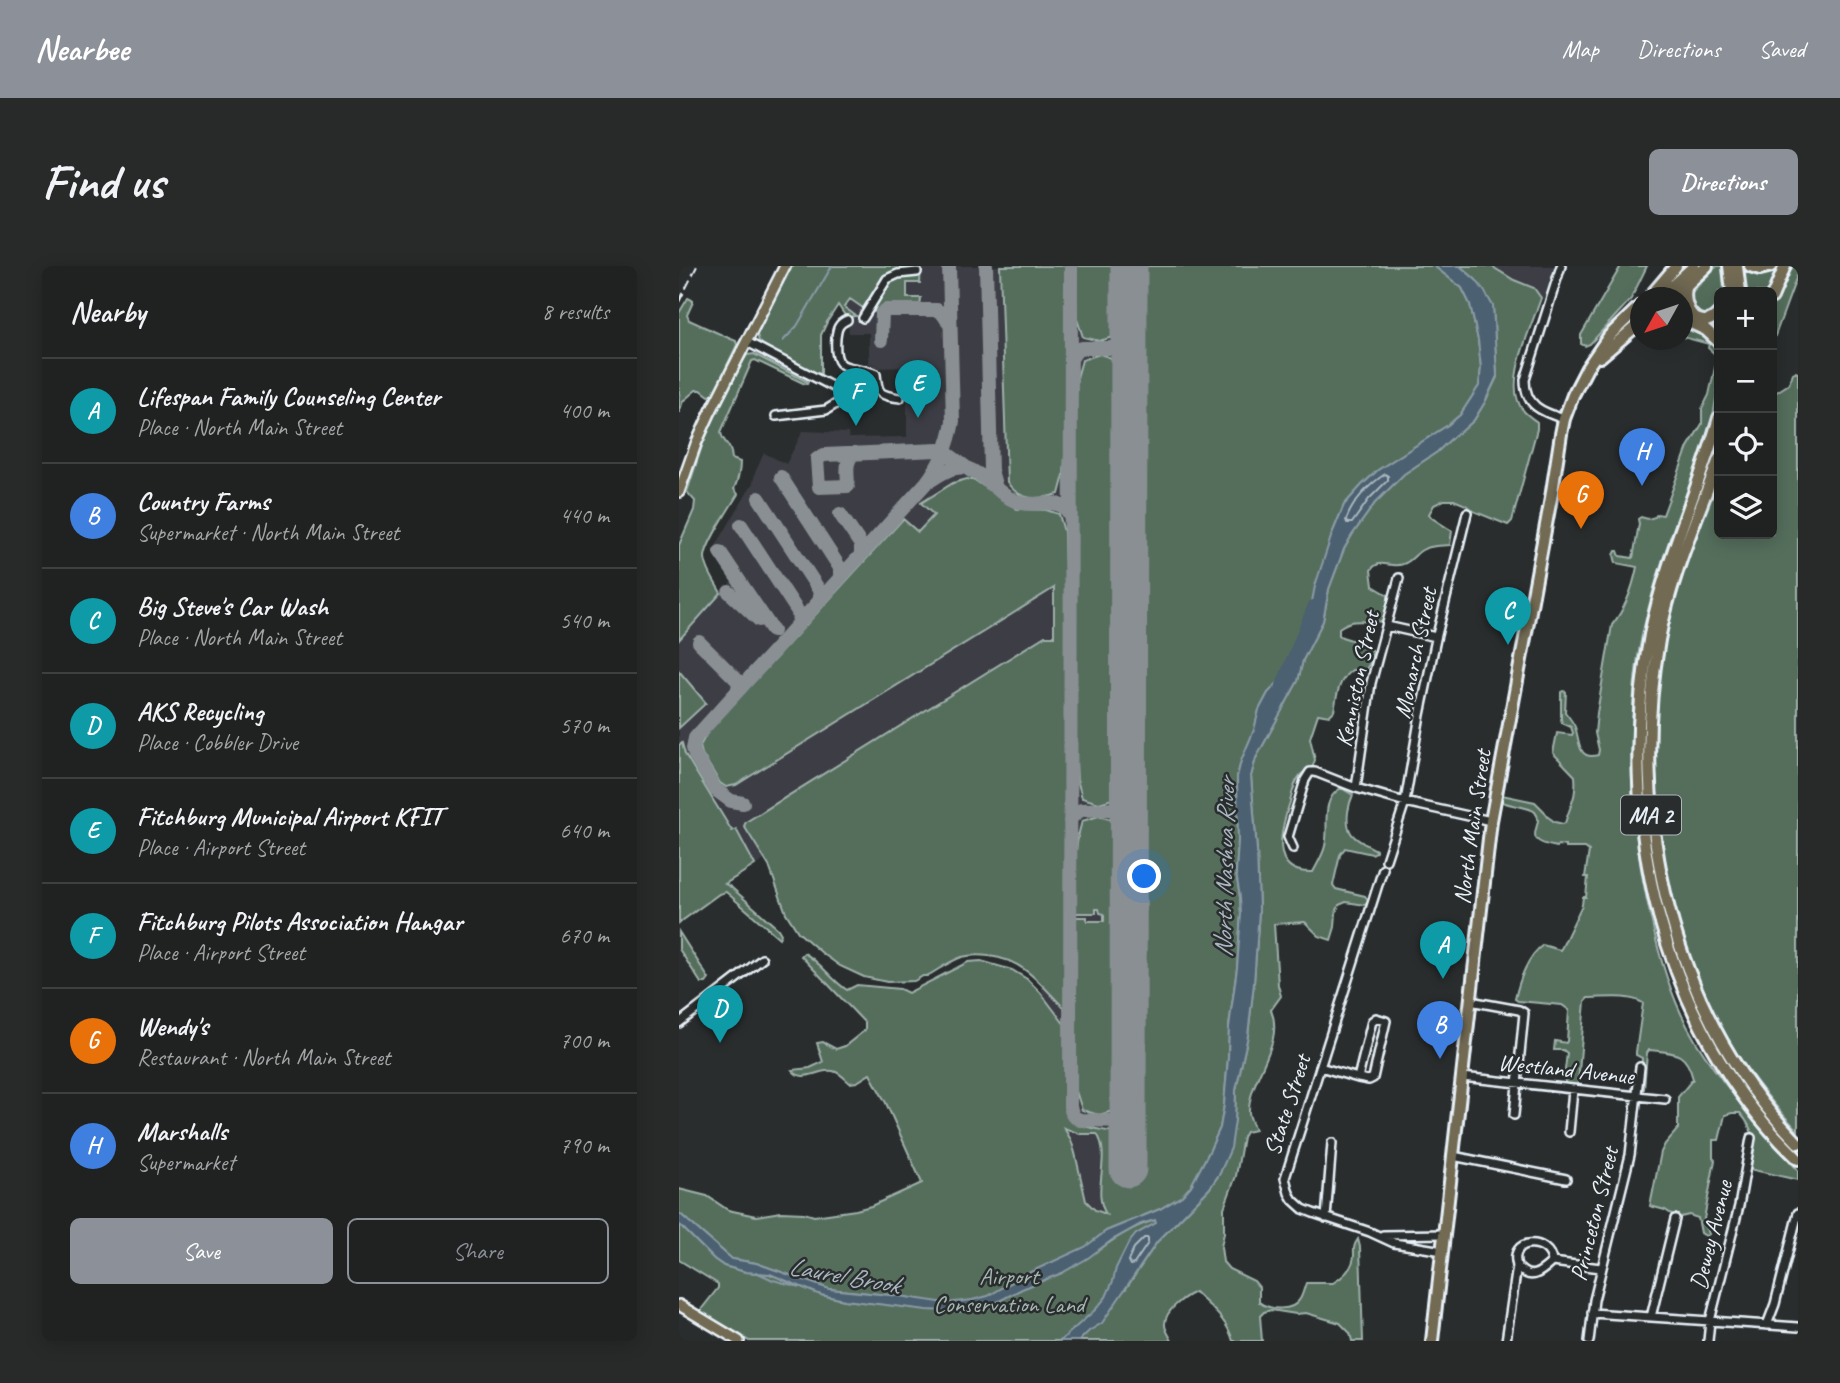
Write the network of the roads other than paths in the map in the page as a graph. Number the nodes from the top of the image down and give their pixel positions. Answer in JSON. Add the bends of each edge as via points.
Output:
{"nodes":[{"id":1,"x":785,"y":266,"type":"edge"},
{"id":2,"x":1561,"y":266,"type":"edge"},
{"id":3,"x":1676,"y":266,"type":"edge"},
{"id":4,"x":1694,"y":266,"type":"edge"},
{"id":5,"x":1707,"y":266,"type":"edge"},
{"id":6,"x":1750,"y":266,"type":"edge"},
{"id":7,"x":1772,"y":266,"type":"edge"},
{"id":8,"x":1785,"y":266,"type":"edge"},
{"id":9,"x":1732,"y":268,"type":"edge"},
{"id":10,"x":917,"y":272,"type":"dead end"},
{"id":11,"x":1660,"y":287,"type":"edge"},
{"id":12,"x":1675,"y":287,"type":"edge"},
{"id":13,"x":1687,"y":287,"type":"edge"},
{"id":14,"x":1730,"y":287,"type":"edge"},
{"id":15,"x":1738,"y":287,"type":"edge"},
{"id":16,"x":1776,"y":287,"type":"edge"},
{"id":17,"x":1630,"y":316,"type":"edge"},
{"id":18,"x":1693,"y":317,"type":"edge"},
{"id":19,"x":1714,"y":317,"type":"edge"},
{"id":20,"x":863,"y":318,"type":"dead end"},
{"id":21,"x":847,"y":320,"type":"dead end"},
{"id":22,"x":1693,"y":324,"type":"edge"},
{"id":23,"x":1630,"y":331,"type":"edge"},
{"id":24,"x":1714,"y":337,"type":"edge"},
{"id":25,"x":747,"y":342,"type":"junction"},
{"id":26,"x":1587,"y":368,"type":"junction"},
{"id":27,"x":877,"y":389,"type":"junction"},
{"id":28,"x":845,"y":391,"type":"junction"},
{"id":29,"x":900,"y":398,"type":"dead end"},
{"id":30,"x":776,"y":416,"type":"dead end"},
{"id":31,"x":1564,"y":419,"type":"junction"},
{"id":32,"x":1714,"y":435,"type":"edge"},
{"id":33,"x":1714,"y":472,"type":"edge"},
{"id":34,"x":679,"y":492,"type":"edge"},
{"id":35,"x":1467,"y":513,"type":"dead end"},
{"id":36,"x":1399,"y":578,"type":"dead end"},
{"id":37,"x":1387,"y":626,"type":"junction"},
{"id":38,"x":1436,"y":637,"type":"junction"},
{"id":39,"x":1356,"y":788,"type":"junction"},
{"id":40,"x":1405,"y":802,"type":"junction"},
{"id":41,"x":1490,"y":821,"type":"junction"},
{"id":42,"x":1293,"y":848,"type":"dead end"},
{"id":43,"x":1386,"y":860,"type":"dead end"},
{"id":44,"x":1383,"y":869,"type":"dead end"},
{"id":45,"x":762,"y":959,"type":"dead end"},
{"id":46,"x":1471,"y":1001,"type":"junction"},
{"id":47,"x":679,"y":1023,"type":"edge"},
{"id":48,"x":1320,"y":1067,"type":"junction"},
{"id":49,"x":1640,"y":1068,"type":"dead end"},
{"id":50,"x":1462,"y":1077,"type":"junction"},
{"id":51,"x":1358,"y":1078,"type":"junction"},
{"id":52,"x":1516,"y":1084,"type":"junction"},
{"id":53,"x":1573,"y":1090,"type":"junction"},
{"id":54,"x":1636,"y":1097,"type":"junction"},
{"id":55,"x":1665,"y":1099,"type":"dead end"},
{"id":56,"x":1514,"y":1115,"type":"dead end"},
{"id":57,"x":1569,"y":1132,"type":"dead end"},
{"id":58,"x":1751,"y":1138,"type":"dead end"},
{"id":59,"x":1332,"y":1143,"type":"dead end"},
{"id":60,"x":1798,"y":1143,"type":"edge"},
{"id":61,"x":1453,"y":1156,"type":"junction"},
{"id":62,"x":1798,"y":1159,"type":"edge"},
{"id":63,"x":1566,"y":1179,"type":"dead end"},
{"id":64,"x":1798,"y":1213,"type":"edge"},
{"id":65,"x":1326,"y":1218,"type":"junction"},
{"id":66,"x":1675,"y":1219,"type":"dead end"},
{"id":67,"x":1445,"y":1234,"type":"junction"},
{"id":68,"x":1377,"y":1235,"type":"junction"},
{"id":69,"x":1443,"y":1251,"type":"junction"},
{"id":70,"x":1552,"y":1262,"type":"junction"},
{"id":71,"x":1517,"y":1266,"type":"junction"},
{"id":72,"x":1601,"y":1268,"type":"junction"},
{"id":73,"x":679,"y":1306,"type":"edge"},
{"id":74,"x":1592,"y":1312,"type":"junction"},
{"id":75,"x":1651,"y":1317,"type":"junction"},
{"id":76,"x":1710,"y":1321,"type":"junction"},
{"id":77,"x":1767,"y":1325,"type":"junction"},
{"id":78,"x":1798,"y":1327,"type":"edge"},
{"id":79,"x":740,"y":1341,"type":"edge"},
{"id":80,"x":1432,"y":1341,"type":"edge"},
{"id":81,"x":1506,"y":1341,"type":"edge"},
{"id":82,"x":1589,"y":1341,"type":"edge"},
{"id":83,"x":1708,"y":1341,"type":"edge"}],
"edges":[{"from":1,"to":25,"type":"main road"},
{"from":2,"to":31,"type":"street","via":[[1525,380],[1527,394],[1537,408]]},
{"from":3,"to":11,"type":"highway"},
{"from":4,"to":12,"type":"highway"},
{"from":5,"to":13,"type":"highway"},
{"from":6,"to":7,"type":"highway"},
{"from":8,"to":16,"type":"highway"},
{"from":9,"to":14,"type":"highway"},
{"from":9,"to":15,"type":"highway"},
{"from":10,"to":20,"type":"street","via":[[887,279]]},
{"from":17,"to":26,"type":"highway","name":"North Main Street"},
{"from":18,"to":19,"type":"highway"},
{"from":21,"to":27,"type":"street","via":[[838,327],[836,358],[846,367],[876,374]]},
{"from":22,"to":24,"type":"highway"},
{"from":23,"to":26,"type":"highway","name":"North Main Street"},
{"from":25,"to":28,"type":"street"},
{"from":25,"to":34,"type":"main road","via":[[697,442]]},
{"from":26,"to":31,"type":"highway","name":"North Main Street"},
{"from":27,"to":28,"type":"street"},
{"from":27,"to":29,"type":"street","via":[[885,396]]},
{"from":28,"to":30,"type":"street","via":[[834,407]]},
{"from":31,"to":41,"type":"highway","name":"North Main Street"},
{"from":32,"to":62,"type":"highway","number":"MA 2","via":[[1665,575],[1650,637],[1639,733],[1644,837],[1658,915],[1678,975],[1711,1045],[1742,1094]]},
{"from":33,"to":60,"type":"highway","number":"MA 2","via":[[1659,637],[1650,725],[1651,810],[1670,914],[1705,1008],[1749,1085]]},
{"from":35,"to":38,"type":"street","name":"Monarch Street"},
{"from":36,"to":37,"type":"street","name":"Kenniston Street"},
{"from":37,"to":38,"type":"street"},
{"from":37,"to":39,"type":"street","name":"Kenniston Street","via":[[1371,683]]},
{"from":38,"to":40,"type":"street","name":"Monarch Street"},
{"from":39,"to":40,"type":"street"},
{"from":39,"to":42,"type":"street","via":[[1309,773],[1288,837]]},
{"from":40,"to":41,"type":"street"},
{"from":40,"to":43,"type":"street"},
{"from":41,"to":46,"type":"highway","name":"North Main Street"},
{"from":44,"to":48,"type":"street","name":"State Street"},
{"from":45,"to":47,"type":"street"},
{"from":46,"to":50,"type":"highway","name":"North Main Street"},
{"from":46,"to":52,"type":"street","via":[[1523,1012]]},
{"from":48,"to":51,"type":"street"},
{"from":48,"to":65,"type":"street","name":"State Street","via":[[1285,1178],[1298,1205]]},
{"from":49,"to":54,"type":"street","name":"Princeton Street"},
{"from":50,"to":52,"type":"street","name":"Westland Avenue"},
{"from":50,"to":61,"type":"highway","name":"North Main Street"},
{"from":51,"to":51,"type":"street","via":[[1373,1078],[1386,1021],[1372,1021]]},
{"from":52,"to":53,"type":"street","name":"Westland Avenue"},
{"from":52,"to":56,"type":"street"},
{"from":53,"to":54,"type":"street","name":"Westland Avenue"},
{"from":53,"to":57,"type":"street"},
{"from":54,"to":55,"type":"street","name":"Westland Avenue"},
{"from":54,"to":72,"type":"street","name":"Princeton Street","via":[[1630,1155]]},
{"from":58,"to":76,"type":"street","name":"Dewey Avenue"},
{"from":59,"to":65,"type":"street"},
{"from":61,"to":63,"type":"street"},
{"from":61,"to":67,"type":"highway","name":"North Main Street"},
{"from":64,"to":77,"type":"street"},
{"from":65,"to":68,"type":"street","name":"State Street"},
{"from":66,"to":75,"type":"street"},
{"from":67,"to":68,"type":"street"},
{"from":67,"to":69,"type":"highway","name":"North Main Street"},
{"from":68,"to":69,"type":"street","name":"State Street","via":[[1394,1243]]},
{"from":69,"to":80,"type":"highway","name":"North Main Street"},
{"from":70,"to":71,"type":"street","via":[[1534,1275]]},
{"from":70,"to":71,"type":"street","via":[[1551,1253],[1529,1243],[1517,1251]]},
{"from":70,"to":72,"type":"street"},
{"from":71,"to":81,"type":"street"},
{"from":72,"to":74,"type":"street","name":"Princeton Street"},
{"from":73,"to":79,"type":"main road"},
{"from":74,"to":75,"type":"street"},
{"from":74,"to":82,"type":"street","name":"Princeton Street"},
{"from":75,"to":76,"type":"street"},
{"from":76,"to":77,"type":"street"},
{"from":76,"to":83,"type":"street","name":"Dewey Avenue"},
{"from":77,"to":78,"type":"street"}]}
